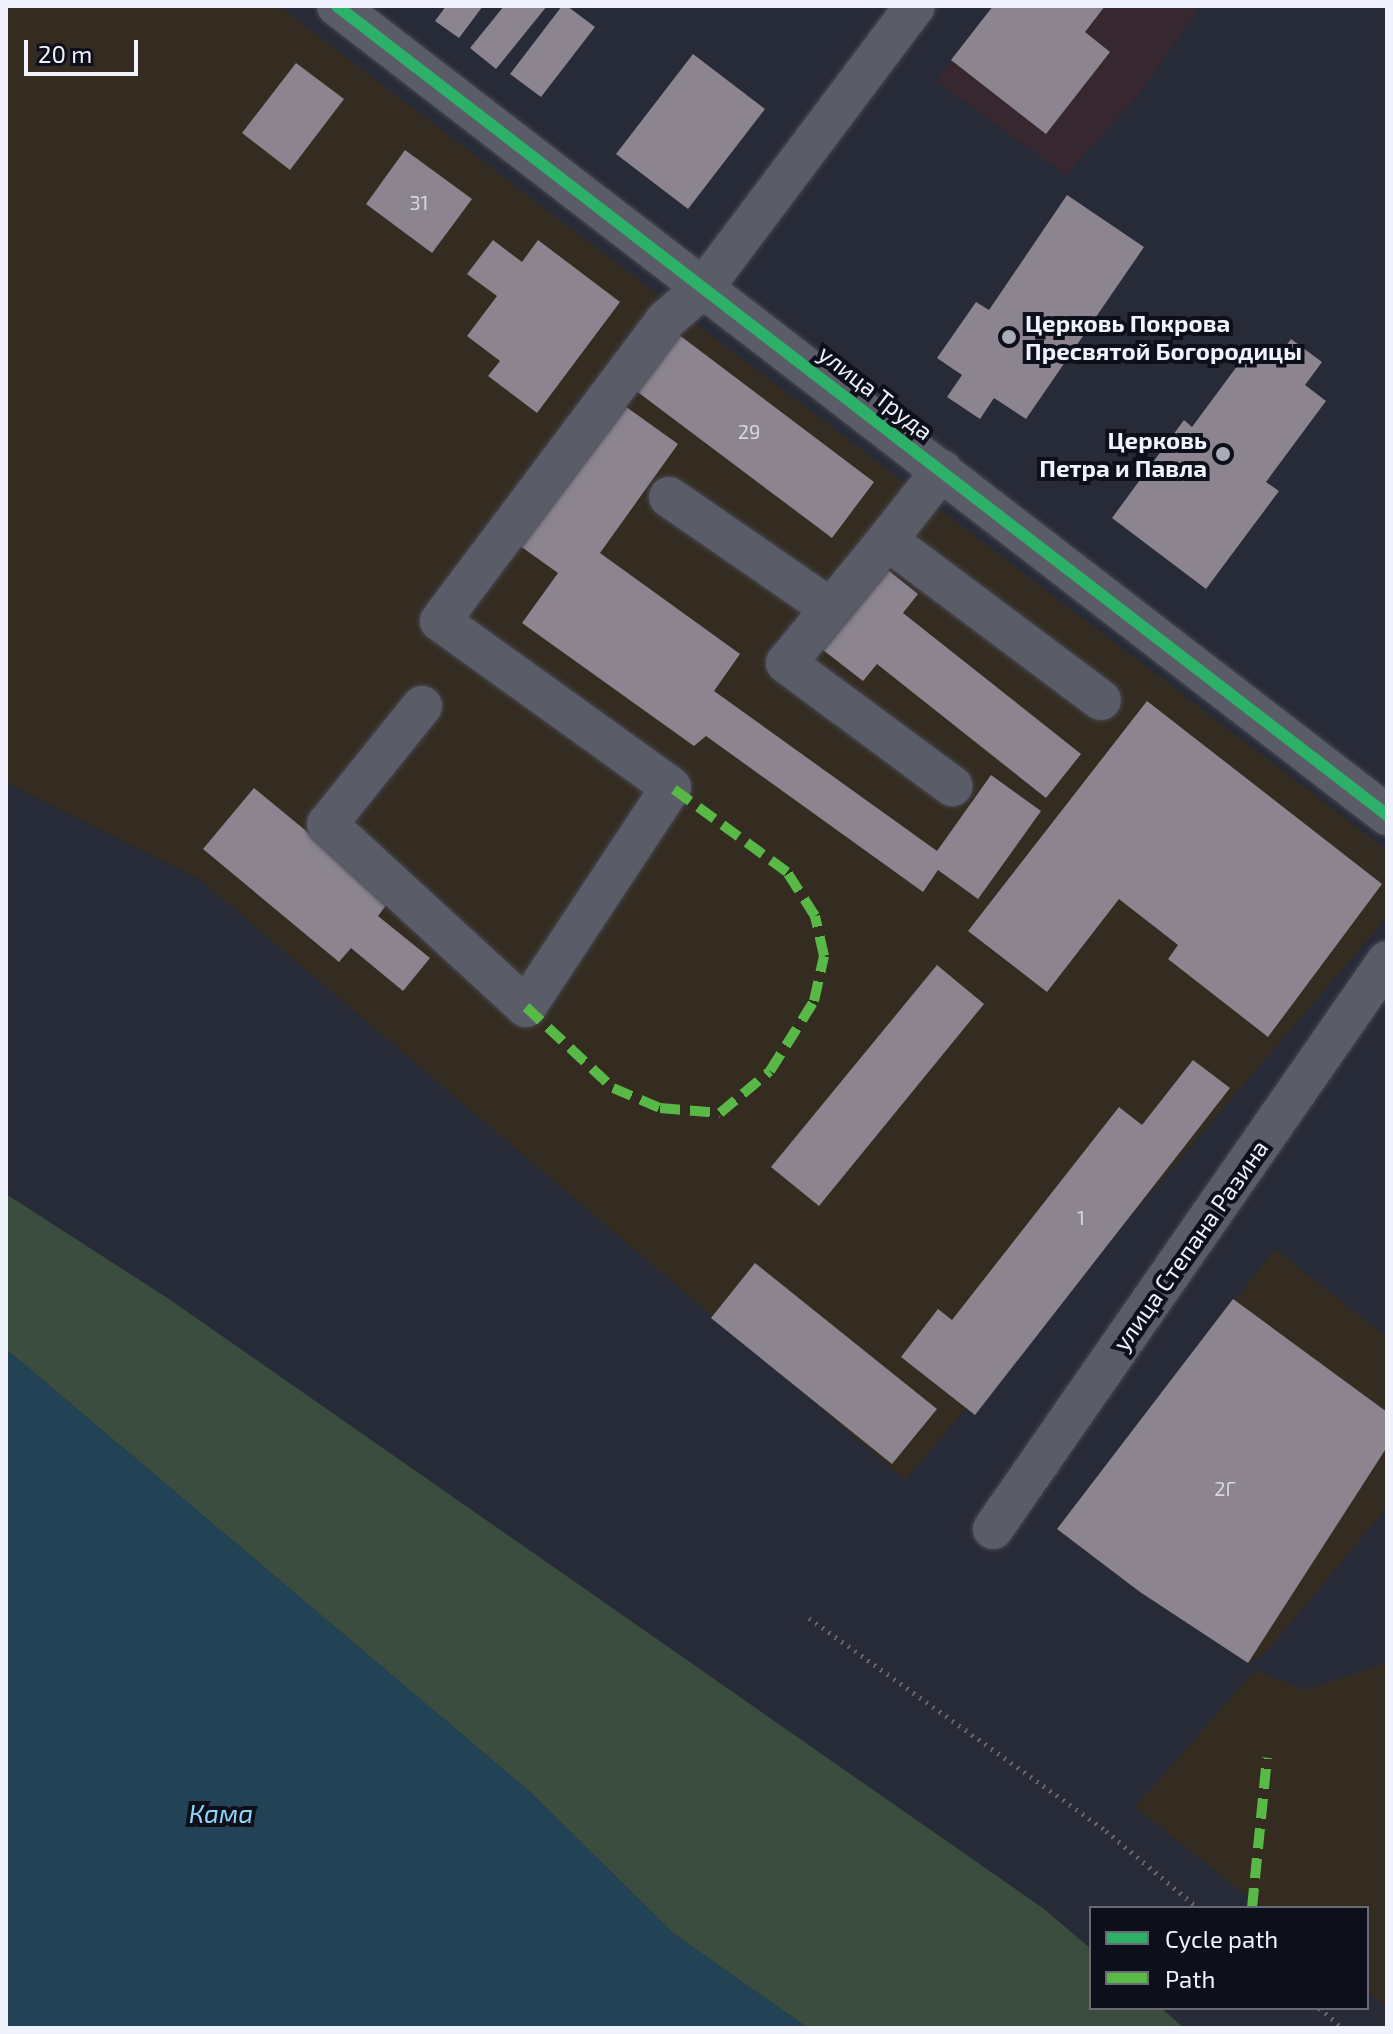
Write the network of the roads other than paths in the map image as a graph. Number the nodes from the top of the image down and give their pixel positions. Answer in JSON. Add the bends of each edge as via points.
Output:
{"nodes":[{"id":1,"x":337,"y":6,"type":"edge"},
{"id":2,"x":915,"y":6,"type":"edge"},
{"id":3,"x":704,"y":287,"type":"junction"},
{"id":4,"x":942,"y":470,"type":"junction"},
{"id":5,"x":669,"y":497,"type":"dead end"},
{"id":6,"x":887,"y":540,"type":"junction"},
{"id":7,"x":830,"y":608,"type":"junction"},
{"id":8,"x":1101,"y":700,"type":"dead end"},
{"id":9,"x":422,"y":706,"type":"dead end"},
{"id":10,"x":952,"y":786,"type":"dead end"},
{"id":11,"x":1387,"y":815,"type":"edge"},
{"id":12,"x":1387,"y":961,"type":"edge"},
{"id":13,"x":993,"y":1529,"type":"dead end"}],
"edges":[{"from":1,"to":3,"type":"street","name":"улица Труда"},
{"from":2,"to":3,"type":"street"},
{"from":3,"to":4,"type":"street","name":"улица Труда"},
{"from":3,"to":9,"type":"street","via":[[665,321],[440,621],[671,787],[526,1007],[327,824]]},
{"from":4,"to":6,"type":"street"},
{"from":4,"to":11,"type":"street","name":"улица Труда"},
{"from":5,"to":7,"type":"street"},
{"from":6,"to":7,"type":"street"},
{"from":6,"to":8,"type":"street"},
{"from":7,"to":10,"type":"street","via":[[786,663]]},
{"from":12,"to":13,"type":"street","name":"улица Степана Разина"}]}
